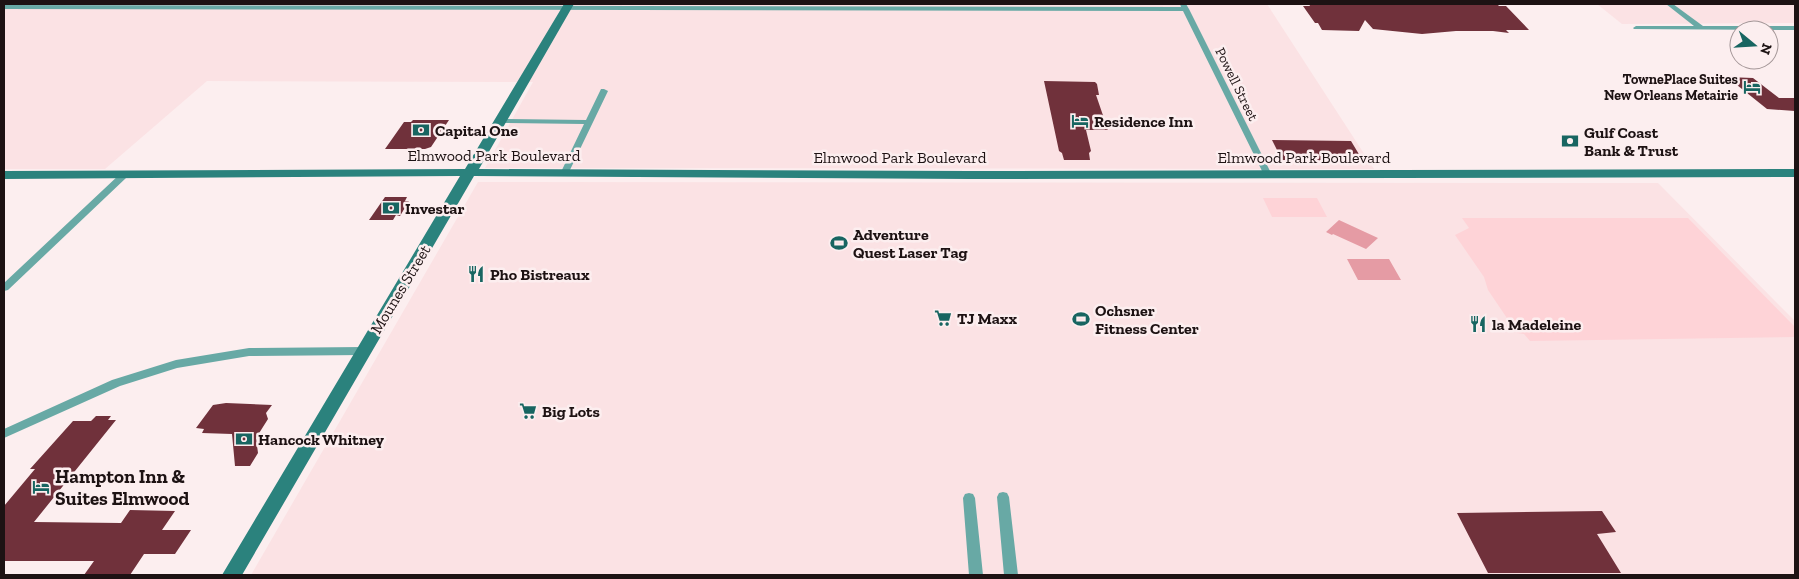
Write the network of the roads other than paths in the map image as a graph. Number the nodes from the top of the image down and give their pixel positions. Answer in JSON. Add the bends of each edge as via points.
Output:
{"nodes":[{"id":1,"x":1669,"y":4,"type":"edge"},
{"id":2,"x":568,"y":6,"type":"edge"},
{"id":3,"x":1185,"y":6,"type":"edge"},
{"id":4,"x":4,"y":7,"type":"edge"},
{"id":5,"x":1636,"y":28,"type":"dead end"},
{"id":6,"x":1701,"y":28,"type":"junction"},
{"id":7,"x":1795,"y":28,"type":"edge"},
{"id":8,"x":604,"y":90,"type":"dead end"},
{"id":9,"x":501,"y":121,"type":"junction"},
{"id":10,"x":588,"y":122,"type":"junction"},
{"id":11,"x":471,"y":172,"type":"junction"},
{"id":12,"x":565,"y":172,"type":"junction"},
{"id":13,"x":1795,"y":172,"type":"edge"},
{"id":14,"x":4,"y":175,"type":"edge"},
{"id":15,"x":1268,"y":175,"type":"junction"},
{"id":16,"x":123,"y":176,"type":"junction"},
{"id":17,"x":4,"y":288,"type":"edge"},
{"id":18,"x":364,"y":351,"type":"junction"},
{"id":19,"x":4,"y":434,"type":"edge"},
{"id":20,"x":969,"y":498,"type":"dead end"},
{"id":21,"x":1003,"y":498,"type":"dead end"},
{"id":22,"x":232,"y":575,"type":"edge"},
{"id":23,"x":976,"y":575,"type":"edge"},
{"id":24,"x":1011,"y":575,"type":"edge"}],
"edges":[{"from":1,"to":6,"type":"street"},
{"from":2,"to":3,"type":"street"},
{"from":2,"to":4,"type":"street"},
{"from":2,"to":9,"type":"street","name":"Mounes Street"},
{"from":3,"to":15,"type":"street","name":"Powell Street"},
{"from":5,"to":6,"type":"street"},
{"from":6,"to":7,"type":"street"},
{"from":8,"to":10,"type":"street"},
{"from":9,"to":10,"type":"street"},
{"from":9,"to":11,"type":"street","name":"Mounes Street"},
{"from":10,"to":12,"type":"street"},
{"from":11,"to":12,"type":"street","name":"Elmwood Park Boulevard"},
{"from":11,"to":16,"type":"street","name":"Elmwood Park Boulevard"},
{"from":11,"to":18,"type":"street","name":"Mounes Street"},
{"from":12,"to":15,"type":"street","name":"Elmwood Park Boulevard"},
{"from":13,"to":15,"type":"street","name":"Elmwood Park Boulevard"},
{"from":14,"to":16,"type":"street","name":"Elmwood Park Boulevard"},
{"from":16,"to":17,"type":"street"},
{"from":18,"to":19,"type":"street","via":[[248,352],[176,364],[116,383]]},
{"from":18,"to":22,"type":"street","name":"Mounes Street"},
{"from":20,"to":23,"type":"street"},
{"from":21,"to":24,"type":"street"}]}
